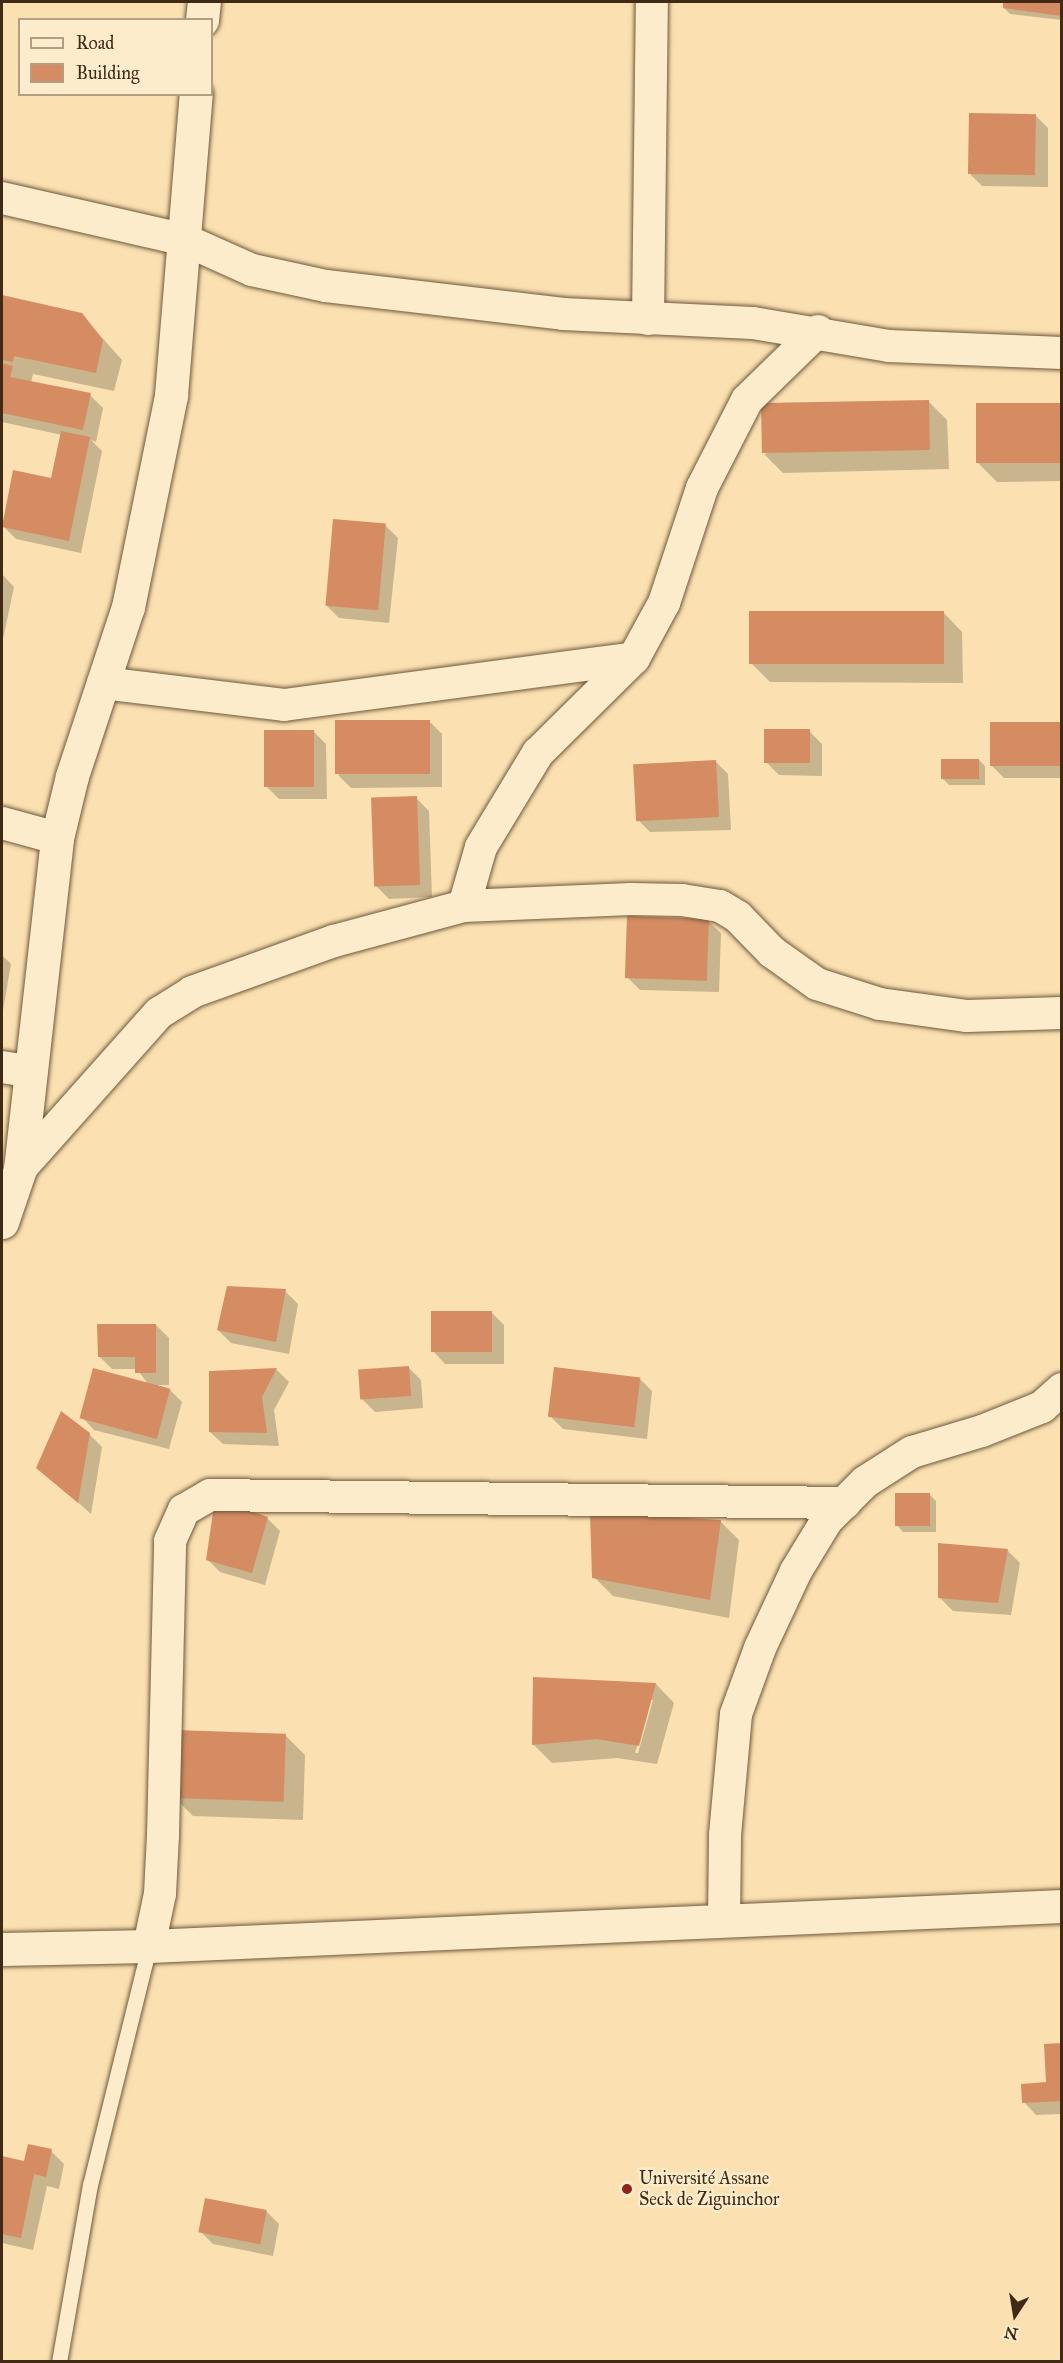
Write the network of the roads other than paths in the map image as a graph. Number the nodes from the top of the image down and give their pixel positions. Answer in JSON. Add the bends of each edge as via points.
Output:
{"nodes":[{"id":1,"x":204,"y":2,"type":"edge"},
{"id":2,"x":652,"y":2,"type":"edge"},
{"id":3,"x":202,"y":18,"type":"edge"},
{"id":4,"x":196,"y":96,"type":"edge"},
{"id":5,"x":2,"y":198,"type":"edge"},
{"id":6,"x":185,"y":240,"type":"junction"},
{"id":7,"x":648,"y":319,"type":"junction"},
{"id":8,"x":818,"y":331,"type":"junction"},
{"id":9,"x":1062,"y":353,"type":"edge"},
{"id":10,"x":634,"y":658,"type":"junction"},
{"id":11,"x":103,"y":683,"type":"junction"},
{"id":12,"x":2,"y":823,"type":"edge"},
{"id":13,"x":57,"y":838,"type":"junction"},
{"id":14,"x":464,"y":906,"type":"junction"},
{"id":15,"x":1062,"y":1013,"type":"edge"},
{"id":16,"x":17,"y":1070,"type":"edge"},
{"id":17,"x":20,"y":1169,"type":"junction"},
{"id":18,"x":2,"y":1222,"type":"edge"},
{"id":19,"x":1062,"y":1389,"type":"edge"},
{"id":20,"x":845,"y":1503,"type":"junction"},
{"id":21,"x":1062,"y":1906,"type":"edge"},
{"id":22,"x":724,"y":1921,"type":"junction"},
{"id":23,"x":149,"y":1946,"type":"junction"},
{"id":24,"x":2,"y":1949,"type":"edge"},
{"id":25,"x":59,"y":2361,"type":"edge"}],
"edges":[{"from":1,"to":3,"type":"street"},
{"from":2,"to":7,"type":"street"},
{"from":4,"to":6,"type":"street"},
{"from":5,"to":6,"type":"street"},
{"from":6,"to":7,"type":"street","via":[[252,270],[326,286],[563,314]]},
{"from":6,"to":11,"type":"street","via":[[171,395],[128,607]]},
{"from":7,"to":8,"type":"street","via":[[753,323]]},
{"from":8,"to":9,"type":"street","via":[[889,346]]},
{"from":8,"to":10,"type":"street","via":[[747,399],[724,439],[702,488],[664,603]]},
{"from":10,"to":11,"type":"street","via":[[284,705]]},
{"from":10,"to":14,"type":"street","via":[[538,753],[481,847]]},
{"from":11,"to":13,"type":"street"},
{"from":12,"to":13,"type":"street"},
{"from":13,"to":16,"type":"street"},
{"from":14,"to":15,"type":"street","via":[[631,899],[682,900],[720,906],[816,984],[880,1004],[967,1016]]},
{"from":14,"to":17,"type":"street","via":[[334,941],[192,992],[159,1013]]},
{"from":16,"to":17,"type":"street"},
{"from":17,"to":18,"type":"street"},
{"from":19,"to":20,"type":"street","via":[[1042,1407],[982,1431],[912,1452],[865,1482]]},
{"from":20,"to":22,"type":"street","via":[[827,1520],[796,1571],[760,1648],[736,1714],[725,1835]]},
{"from":20,"to":23,"type":"street","via":[[210,1495],[184,1510],[170,1541],[163,1835],[159,1894]]},
{"from":21,"to":22,"type":"street"},
{"from":22,"to":23,"type":"street"},
{"from":23,"to":24,"type":"street"},
{"from":23,"to":25,"type":"lane","via":[[90,2185]]}]}
